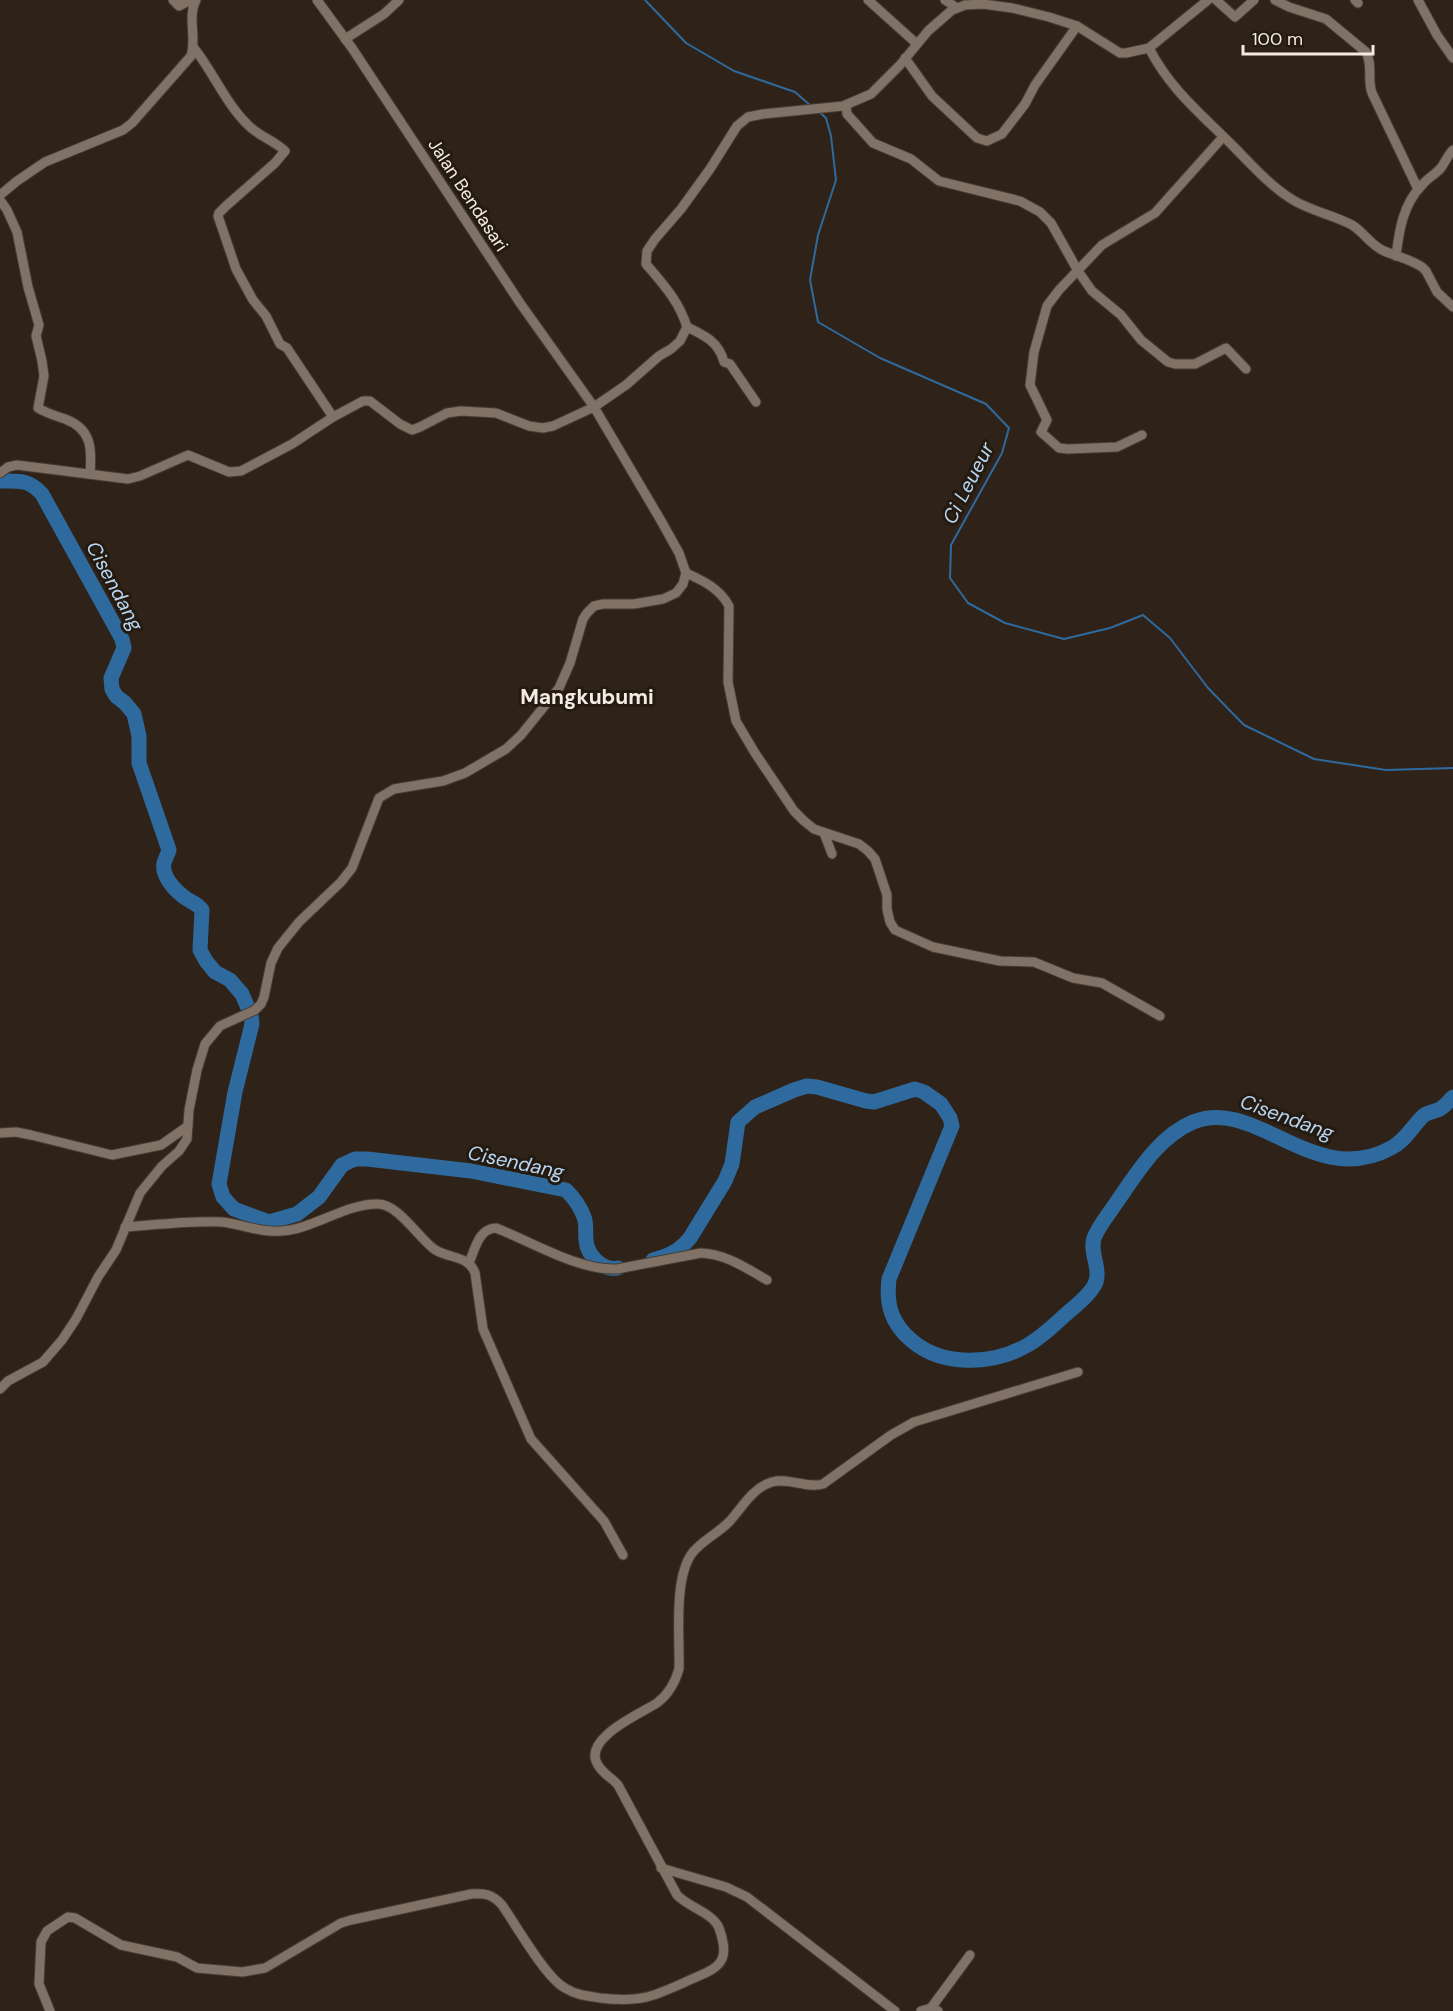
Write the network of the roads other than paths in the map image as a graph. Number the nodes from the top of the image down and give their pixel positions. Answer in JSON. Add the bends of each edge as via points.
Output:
{"nodes":[{"id":1,"x":173,"y":0,"type":"edge"},
{"id":2,"x":194,"y":0,"type":"edge"},
{"id":3,"x":316,"y":0,"type":"edge"},
{"id":4,"x":399,"y":0,"type":"edge"},
{"id":5,"x":868,"y":0,"type":"edge"},
{"id":6,"x":945,"y":0,"type":"edge"},
{"id":7,"x":1208,"y":0,"type":"edge"},
{"id":8,"x":1216,"y":0,"type":"edge"},
{"id":9,"x":1254,"y":0,"type":"edge"},
{"id":10,"x":1275,"y":0,"type":"edge"},
{"id":11,"x":1418,"y":0,"type":"edge"},
{"id":12,"x":957,"y":8,"type":"junction"},
{"id":13,"x":1077,"y":26,"type":"junction"},
{"id":14,"x":345,"y":39,"type":"junction"},
{"id":15,"x":917,"y":44,"type":"junction"},
{"id":16,"x":194,"y":48,"type":"junction"},
{"id":17,"x":1149,"y":48,"type":"junction"},
{"id":18,"x":905,"y":58,"type":"junction"},
{"id":19,"x":1453,"y":58,"type":"edge"},
{"id":20,"x":845,"y":105,"type":"junction"},
{"id":21,"x":1223,"y":137,"type":"junction"},
{"id":22,"x":1453,"y":150,"type":"edge"},
{"id":23,"x":1419,"y":189,"type":"junction"},
{"id":24,"x":0,"y":195,"type":"edge"},
{"id":25,"x":0,"y":200,"type":"edge"},
{"id":26,"x":1396,"y":256,"type":"junction"},
{"id":27,"x":1078,"y":271,"type":"junction"},
{"id":28,"x":1453,"y":307,"type":"edge"},
{"id":29,"x":687,"y":327,"type":"junction"},
{"id":30,"x":1246,"y":369,"type":"dead end"},
{"id":31,"x":756,"y":402,"type":"dead end"},
{"id":32,"x":594,"y":407,"type":"junction"},
{"id":33,"x":333,"y":417,"type":"junction"},
{"id":34,"x":1142,"y":435,"type":"dead end"},
{"id":35,"x":0,"y":473,"type":"edge"},
{"id":36,"x":90,"y":474,"type":"junction"},
{"id":37,"x":686,"y":573,"type":"junction"},
{"id":38,"x":824,"y":833,"type":"junction"},
{"id":39,"x":832,"y":854,"type":"dead end"},
{"id":40,"x":1160,"y":1016,"type":"dead end"},
{"id":41,"x":188,"y":1126,"type":"junction"},
{"id":42,"x":0,"y":1133,"type":"edge"},
{"id":43,"x":125,"y":1227,"type":"junction"},
{"id":44,"x":469,"y":1263,"type":"junction"},
{"id":45,"x":767,"y":1280,"type":"dead end"},
{"id":46,"x":1078,"y":1372,"type":"dead end"},
{"id":47,"x":0,"y":1389,"type":"edge"},
{"id":48,"x":623,"y":1555,"type":"dead end"},
{"id":49,"x":661,"y":1868,"type":"junction"},
{"id":50,"x":970,"y":1954,"type":"dead end"},
{"id":51,"x":935,"y":2010,"type":"edge"},
{"id":52,"x":50,"y":2011,"type":"edge"},
{"id":53,"x":895,"y":2011,"type":"edge"},
{"id":54,"x":921,"y":2011,"type":"edge"}],
"edges":[{"from":1,"to":2,"type":"street","via":[[179,6]]},
{"from":2,"to":16,"type":"street"},
{"from":3,"to":14,"type":"street","name":"Jalan Bendasari"},
{"from":4,"to":14,"type":"street"},
{"from":5,"to":15,"type":"street"},
{"from":6,"to":12,"type":"street"},
{"from":7,"to":17,"type":"street"},
{"from":8,"to":9,"type":"street","via":[[1235,17]]},
{"from":10,"to":23,"type":"street","via":[[1326,20],[1366,52],[1370,58],[1369,86]]},
{"from":11,"to":19,"type":"street"},
{"from":12,"to":13,"type":"street","via":[[983,4],[1012,8]]},
{"from":12,"to":15,"type":"street"},
{"from":13,"to":17,"type":"street","via":[[1120,53]]},
{"from":13,"to":18,"type":"street","via":[[1002,134],[987,141],[977,138],[932,96]]},
{"from":14,"to":32,"type":"street","name":"Jalan Bendasari","via":[[520,303]]},
{"from":15,"to":18,"type":"street"},
{"from":16,"to":24,"type":"street","via":[[189,59],[123,130],[37,167]]},
{"from":16,"to":33,"type":"street","via":[[246,123],[285,151],[218,216],[231,258],[253,300]]},
{"from":17,"to":21,"type":"street","via":[[1182,98]]},
{"from":18,"to":20,"type":"street","via":[[872,94]]},
{"from":20,"to":27,"type":"street","via":[[846,114],[872,142],[911,159],[939,181],[1020,201],[1040,212],[1051,223]]},
{"from":20,"to":29,"type":"street","via":[[748,117],[737,126],[681,209],[654,239],[647,251],[646,264],[670,291]]},
{"from":21,"to":26,"type":"street","via":[[1290,198],[1354,227],[1376,247]]},
{"from":21,"to":27,"type":"street","via":[[1155,213],[1102,245]]},
{"from":22,"to":23,"type":"street"},
{"from":23,"to":26,"type":"street","via":[[1403,218]]},
{"from":25,"to":36,"type":"street","via":[[17,232],[39,325],[36,336],[44,376],[38,408],[74,423],[83,431],[92,450]]},
{"from":26,"to":28,"type":"street","via":[[1422,267],[1437,292]]},
{"from":27,"to":30,"type":"street","via":[[1092,291],[1168,362],[1194,364],[1226,348]]},
{"from":27,"to":34,"type":"street","via":[[1047,306],[1034,352],[1030,385],[1047,420],[1041,432],[1059,448],[1068,449],[1117,447]]},
{"from":29,"to":31,"type":"street","via":[[715,343],[724,362],[730,364]]},
{"from":29,"to":32,"type":"street","via":[[671,349]]},
{"from":32,"to":33,"type":"street","via":[[543,428],[495,413],[461,411],[447,413],[412,430],[367,400]]},
{"from":32,"to":37,"type":"street","name":"Jalan Bendasari","via":[[679,553]]},
{"from":33,"to":36,"type":"street","via":[[241,471],[229,472],[188,455],[128,479]]},
{"from":35,"to":36,"type":"street","via":[[16,465]]},
{"from":37,"to":38,"type":"street","via":[[710,585],[729,606],[728,682],[736,721],[794,811]]},
{"from":37,"to":41,"type":"street","via":[[676,592],[663,599],[594,606],[583,620],[559,688],[506,749],[465,773],[394,789],[378,798],[352,868],[278,948],[264,998],[255,1010],[220,1026],[205,1044]]},
{"from":38,"to":39,"type":"street"},
{"from":38,"to":40,"type":"street","via":[[859,844],[875,859],[887,895],[890,922],[900,933],[933,947],[1000,961],[1034,962],[1073,978],[1097,981]]},
{"from":41,"to":42,"type":"street","via":[[161,1145],[112,1155],[16,1132]]},
{"from":41,"to":43,"type":"street","via":[[184,1145],[140,1193]]},
{"from":43,"to":44,"type":"street","via":[[213,1222],[279,1232],[379,1204],[395,1211],[433,1248]]},
{"from":43,"to":47,"type":"street","via":[[116,1250],[62,1340],[43,1362]]},
{"from":44,"to":45,"type":"street","via":[[482,1234],[496,1228],[603,1270],[713,1253]]},
{"from":44,"to":48,"type":"street","via":[[475,1273],[486,1338],[531,1439],[604,1521]]},
{"from":46,"to":49,"type":"street","via":[[914,1422],[823,1484],[769,1483],[695,1549],[680,1584],[676,1680],[665,1697],[609,1732],[595,1751],[597,1764],[618,1785]]},
{"from":49,"to":52,"type":"street","via":[[682,1900],[716,1922],[724,1951],[722,1959],[710,1970],[646,1998],[620,2000],[583,1995],[562,1987],[548,1973],[502,1905],[495,1897],[480,1893],[351,1920],[265,1968],[249,1972],[197,1968],[177,1958],[121,1945],[68,1917],[47,1931],[41,1942],[39,1984]]},
{"from":49,"to":53,"type":"street","via":[[747,1897]]},
{"from":50,"to":51,"type":"street"},
{"from":51,"to":54,"type":"street"}]}
